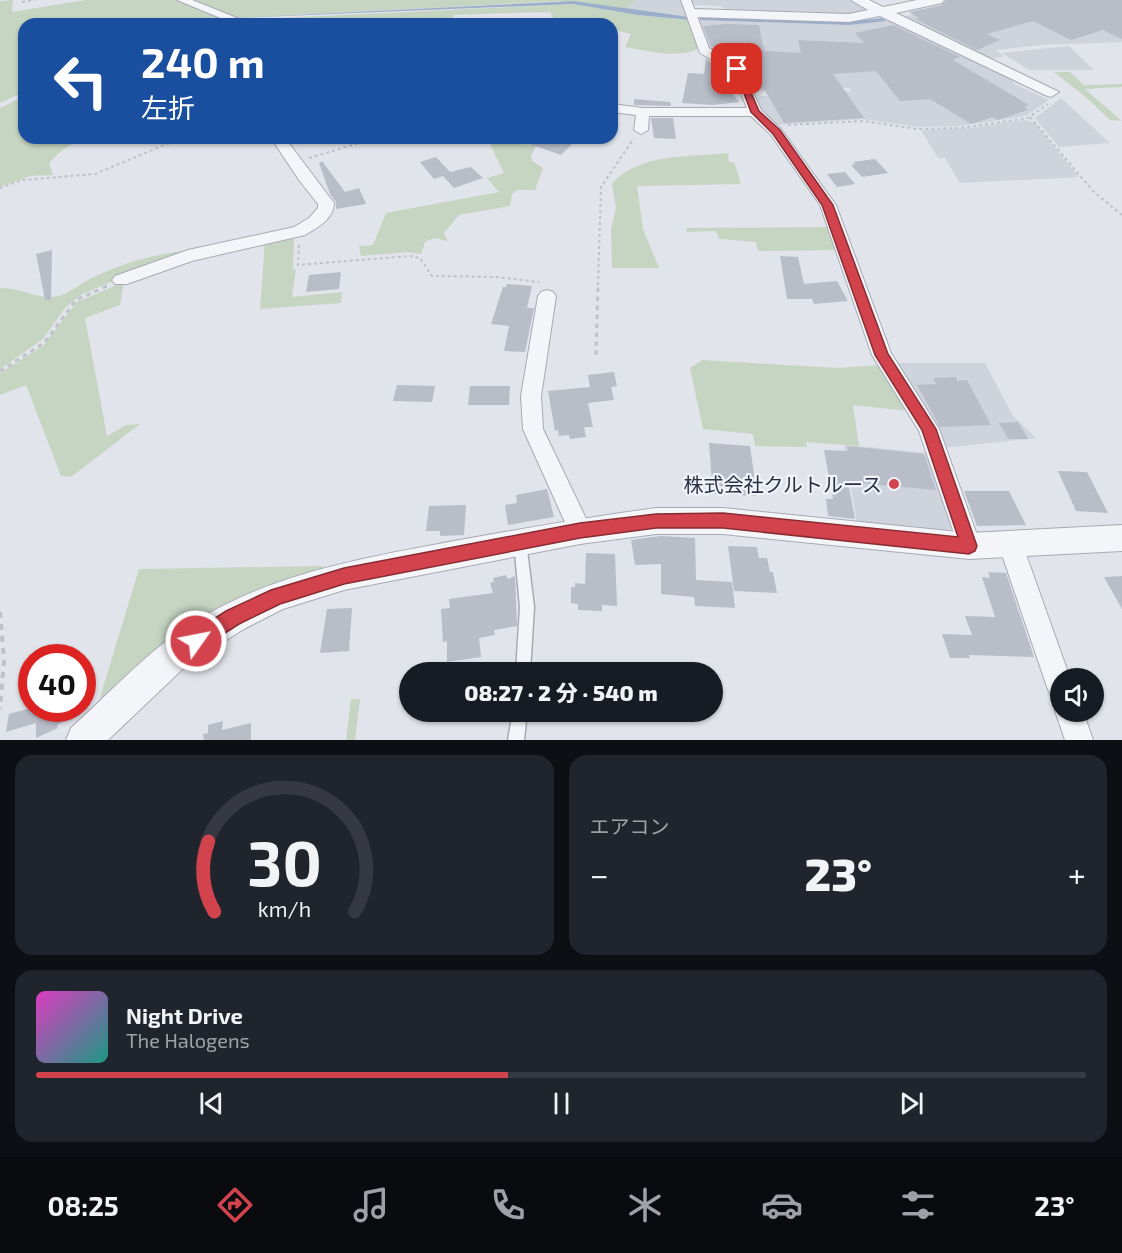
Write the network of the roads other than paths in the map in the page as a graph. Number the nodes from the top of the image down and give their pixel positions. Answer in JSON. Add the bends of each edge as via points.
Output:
{"nodes":[{"id":1,"x":182,"y":0,"type":"edge"},
{"id":2,"x":686,"y":0,"type":"edge"},
{"id":3,"x":858,"y":0,"type":"edge"},
{"id":4,"x":936,"y":0,"type":"edge"},
{"id":5,"x":694,"y":13,"type":"junction"},
{"id":6,"x":884,"y":13,"type":"junction"},
{"id":7,"x":229,"y":18,"type":"edge"},
{"id":8,"x":1051,"y":92,"type":"road end"},
{"id":9,"x":618,"y":109,"type":"edge"},
{"id":10,"x":643,"y":112,"type":"junction"},
{"id":11,"x":755,"y":112,"type":"junction"},
{"id":12,"x":640,"y":129,"type":"road end"},
{"id":13,"x":282,"y":144,"type":"edge"},
{"id":14,"x":121,"y":280,"type":"road end"},
{"id":15,"x":547,"y":296,"type":"road end"},
{"id":16,"x":580,"y":531,"type":"junction"},
{"id":17,"x":1122,"y":538,"type":"edge"},
{"id":18,"x":520,"y":542,"type":"junction"},
{"id":19,"x":1010,"y":543,"type":"junction"},
{"id":20,"x":969,"y":546,"type":"junction"},
{"id":21,"x":524,"y":662,"type":"edge"},
{"id":22,"x":1053,"y":668,"type":"edge"},
{"id":23,"x":518,"y":722,"type":"edge"},
{"id":24,"x":1073,"y":722,"type":"edge"},
{"id":25,"x":83,"y":740,"type":"edge"},
{"id":26,"x":516,"y":740,"type":"edge"},
{"id":27,"x":1079,"y":740,"type":"edge"}],
"edges":[{"from":1,"to":7,"type":"street"},
{"from":2,"to":5,"type":"street"},
{"from":3,"to":6,"type":"street"},
{"from":4,"to":6,"type":"street"},
{"from":5,"to":6,"type":"street","via":[[849,18]]},
{"from":5,"to":11,"type":"street","via":[[703,49],[737,69]]},
{"from":6,"to":8,"type":"street"},
{"from":9,"to":10,"type":"street"},
{"from":10,"to":11,"type":"street"},
{"from":10,"to":12,"type":"street"},
{"from":11,"to":20,"type":"street","via":[[771,126],[828,205],[882,355],[929,429]]},
{"from":13,"to":14,"type":"street","via":[[327,203],[322,216],[299,231],[188,256]]},
{"from":15,"to":16,"type":"street","via":[[531,396],[533,429]]},
{"from":16,"to":18,"type":"street"},
{"from":16,"to":20,"type":"street","via":[[656,521],[723,521]]},
{"from":17,"to":19,"type":"street"},
{"from":18,"to":21,"type":"lane","via":[[527,607]]},
{"from":18,"to":25,"type":"street","via":[[344,576],[277,596],[177,653]]},
{"from":19,"to":20,"type":"street"},
{"from":19,"to":22,"type":"street"},
{"from":23,"to":26,"type":"lane"},
{"from":24,"to":27,"type":"street"}]}
